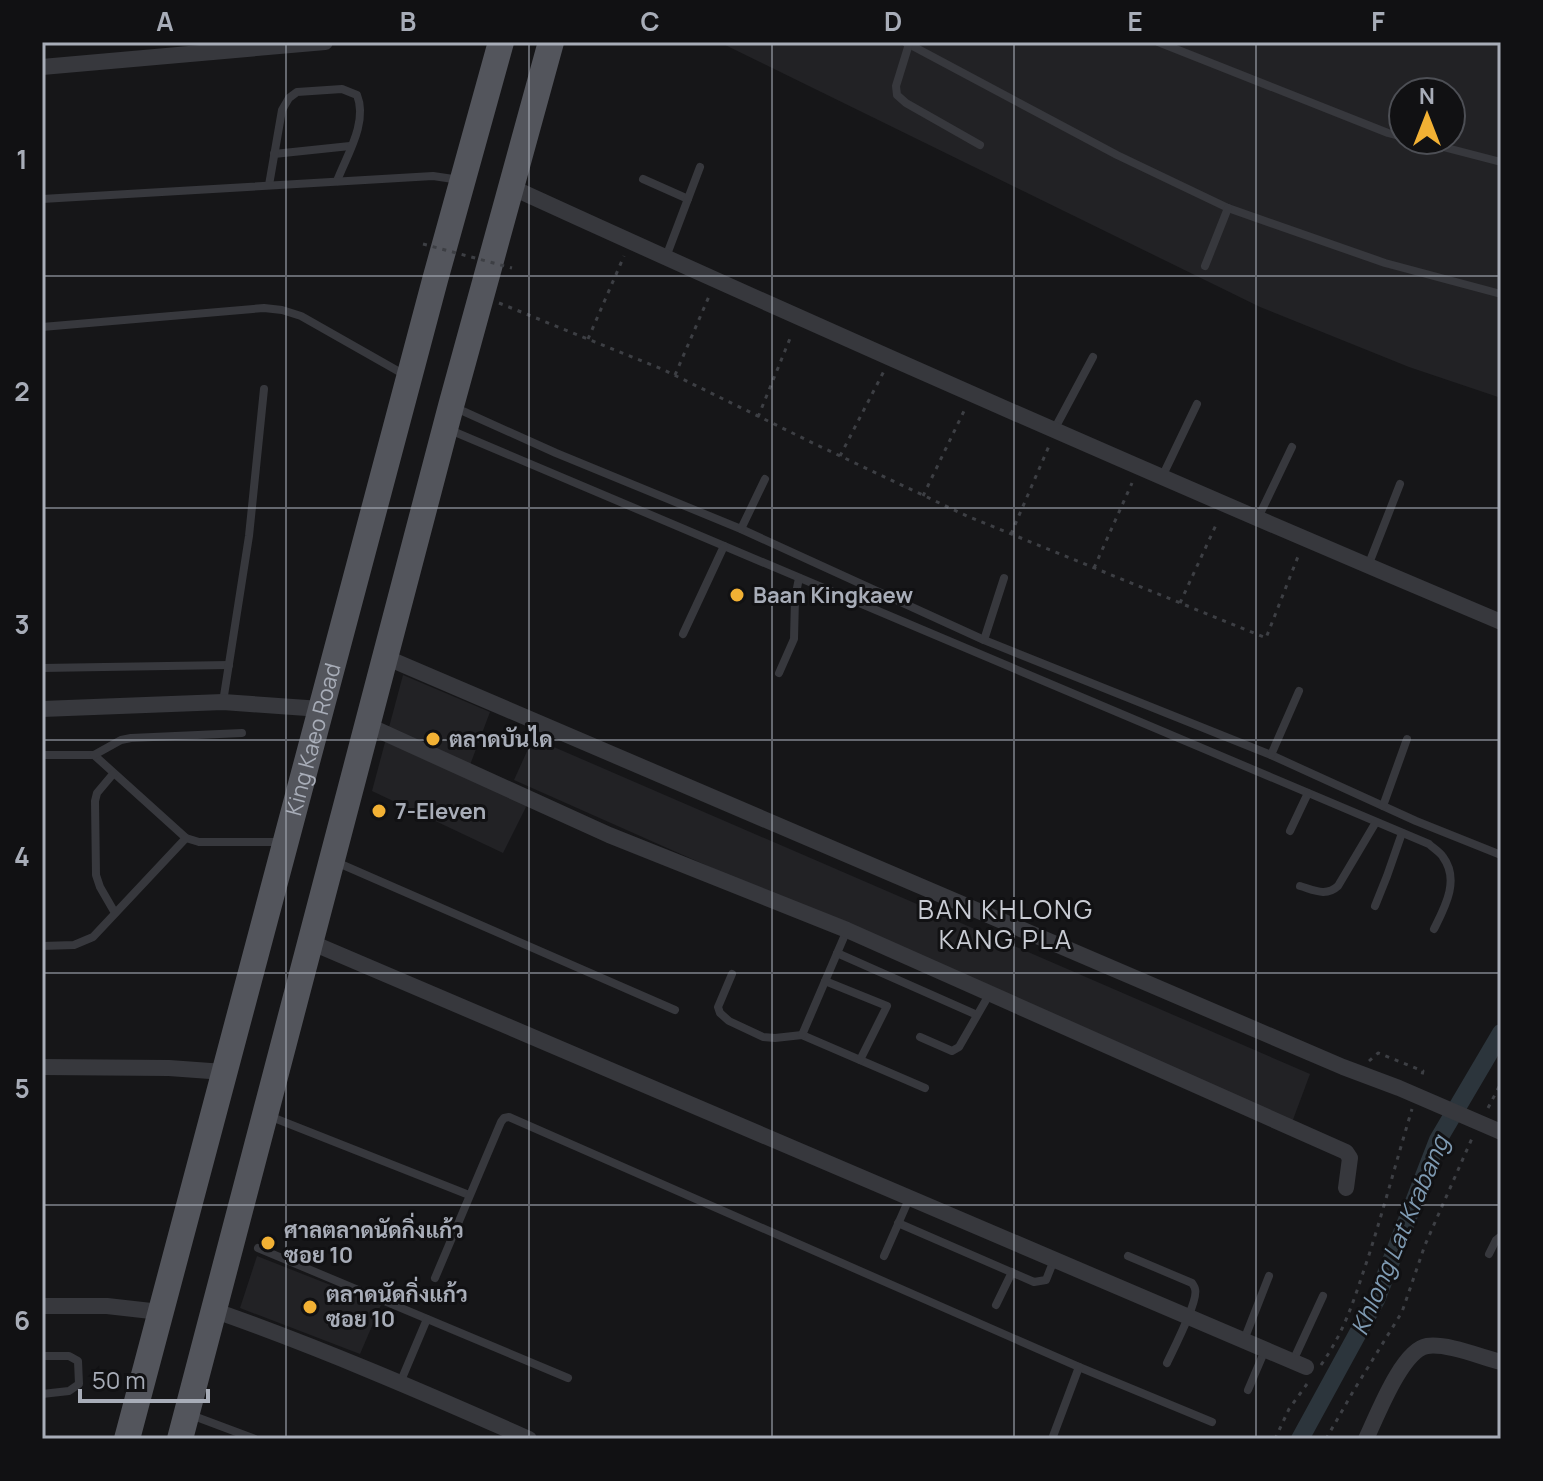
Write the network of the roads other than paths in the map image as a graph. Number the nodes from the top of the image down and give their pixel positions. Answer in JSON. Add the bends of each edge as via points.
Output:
{"nodes":[{"id":1,"x":325,"y":42,"type":"edge"},
{"id":2,"x":501,"y":42,"type":"edge"},
{"id":3,"x":551,"y":42,"type":"edge"},
{"id":4,"x":1158,"y":42,"type":"edge"},
{"id":5,"x":907,"y":43,"type":"edge"},
{"id":6,"x":192,"y":48,"type":"edge"},
{"id":7,"x":42,"y":67,"type":"edge"},
{"id":8,"x":1387,"y":131,"type":"edge"},
{"id":9,"x":980,"y":145,"type":"dead end"},
{"id":10,"x":350,"y":146,"type":"junction"},
{"id":11,"x":1467,"y":153,"type":"edge"},
{"id":12,"x":274,"y":154,"type":"junction"},
{"id":13,"x":1501,"y":162,"type":"edge"},
{"id":14,"x":700,"y":167,"type":"dead end"},
{"id":15,"x":643,"y":179,"type":"dead end"},
{"id":16,"x":462,"y":180,"type":"junction"},
{"id":17,"x":337,"y":181,"type":"junction"},
{"id":18,"x":269,"y":185,"type":"junction"},
{"id":19,"x":511,"y":187,"type":"junction"},
{"id":20,"x":42,"y":199,"type":"edge"},
{"id":21,"x":688,"y":199,"type":"junction"},
{"id":22,"x":1228,"y":208,"type":"junction"},
{"id":23,"x":665,"y":258,"type":"junction"},
{"id":24,"x":1205,"y":266,"type":"dead end"},
{"id":25,"x":1501,"y":294,"type":"edge"},
{"id":26,"x":42,"y":327,"type":"edge"},
{"id":27,"x":1093,"y":357,"type":"dead end"},
{"id":28,"x":409,"y":377,"type":"junction"},
{"id":29,"x":264,"y":389,"type":"dead end"},
{"id":30,"x":1197,"y":404,"type":"dead end"},
{"id":31,"x":448,"y":417,"type":"junction"},
{"id":32,"x":1051,"y":438,"type":"junction"},
{"id":33,"x":1292,"y":447,"type":"dead end"},
{"id":34,"x":1162,"y":477,"type":"junction"},
{"id":35,"x":765,"y":479,"type":"dead end"},
{"id":36,"x":1400,"y":484,"type":"dead end"},
{"id":37,"x":1258,"y":518,"type":"junction"},
{"id":38,"x":741,"y":529,"type":"junction"},
{"id":39,"x":724,"y":546,"type":"junction"},
{"id":40,"x":1368,"y":566,"type":"junction"},
{"id":41,"x":799,"y":578,"type":"junction"},
{"id":42,"x":1004,"y":578,"type":"dead end"},
{"id":43,"x":1501,"y":622,"type":"edge"},
{"id":44,"x":683,"y":634,"type":"dead end"},
{"id":45,"x":984,"y":640,"type":"junction"},
{"id":46,"x":385,"y":657,"type":"junction"},
{"id":47,"x":229,"y":665,"type":"junction"},
{"id":48,"x":42,"y":668,"type":"edge"},
{"id":49,"x":779,"y":673,"type":"dead end"},
{"id":50,"x":1299,"y":691,"type":"dead end"},
{"id":51,"x":223,"y":702,"type":"junction"},
{"id":52,"x":42,"y":709,"type":"edge"},
{"id":53,"x":321,"y":709,"type":"junction"},
{"id":54,"x":367,"y":725,"type":"junction"},
{"id":55,"x":242,"y":733,"type":"dead end"},
{"id":56,"x":1407,"y":739,"type":"dead end"},
{"id":57,"x":42,"y":755,"type":"edge"},
{"id":58,"x":94,"y":755,"type":"junction"},
{"id":59,"x":1271,"y":755,"type":"junction"},
{"id":60,"x":113,"y":774,"type":"junction"},
{"id":61,"x":1308,"y":793,"type":"junction"},
{"id":62,"x":1383,"y":806,"type":"junction"},
{"id":63,"x":1376,"y":822,"type":"junction"},
{"id":64,"x":1290,"y":831,"type":"dead end"},
{"id":65,"x":1402,"y":833,"type":"junction"},
{"id":66,"x":186,"y":838,"type":"junction"},
{"id":67,"x":285,"y":842,"type":"junction"},
{"id":68,"x":1501,"y":855,"type":"edge"},
{"id":69,"x":331,"y":860,"type":"junction"},
{"id":70,"x":1300,"y":886,"type":"dead end"},
{"id":71,"x":1375,"y":906,"type":"dead end"},
{"id":72,"x":115,"y":913,"type":"junction"},
{"id":73,"x":1434,"y":929,"type":"dead end"},
{"id":74,"x":847,"y":930,"type":"junction"},
{"id":75,"x":310,"y":942,"type":"junction"},
{"id":76,"x":42,"y":946,"type":"edge"},
{"id":77,"x":837,"y":953,"type":"junction"},
{"id":78,"x":732,"y":974,"type":"dead end"},
{"id":79,"x":825,"y":981,"type":"junction"},
{"id":80,"x":990,"y":993,"type":"junction"},
{"id":81,"x":675,"y":1010,"type":"dead end"},
{"id":82,"x":977,"y":1015,"type":"junction"},
{"id":83,"x":802,"y":1035,"type":"junction"},
{"id":84,"x":920,"y":1037,"type":"dead end"},
{"id":85,"x":860,"y":1060,"type":"junction"},
{"id":86,"x":42,"y":1067,"type":"edge"},
{"id":87,"x":224,"y":1072,"type":"junction"},
{"id":88,"x":925,"y":1088,"type":"dead end"},
{"id":89,"x":265,"y":1114,"type":"junction"},
{"id":90,"x":1499,"y":1131,"type":"edge"},
{"id":91,"x":1346,"y":1188,"type":"dead end"},
{"id":92,"x":469,"y":1195,"type":"junction"},
{"id":93,"x":909,"y":1199,"type":"junction"},
{"id":94,"x":898,"y":1223,"type":"junction"},
{"id":95,"x":1501,"y":1236,"type":"edge"},
{"id":96,"x":258,"y":1248,"type":"dead end"},
{"id":97,"x":1489,"y":1254,"type":"dead end"},
{"id":98,"x":884,"y":1256,"type":"dead end"},
{"id":99,"x":1128,"y":1256,"type":"dead end"},
{"id":100,"x":1054,"y":1260,"type":"junction"},
{"id":101,"x":1012,"y":1272,"type":"junction"},
{"id":102,"x":1269,"y":1276,"type":"dead end"},
{"id":103,"x":435,"y":1278,"type":"dead end"},
{"id":104,"x":1323,"y":1296,"type":"dead end"},
{"id":105,"x":996,"y":1305,"type":"dead end"},
{"id":106,"x":42,"y":1306,"type":"edge"},
{"id":107,"x":213,"y":1310,"type":"junction"},
{"id":108,"x":160,"y":1312,"type":"junction"},
{"id":109,"x":1188,"y":1317,"type":"junction"},
{"id":110,"x":427,"y":1319,"type":"junction"},
{"id":111,"x":1244,"y":1340,"type":"junction"},
{"id":112,"x":1266,"y":1349,"type":"junction"},
{"id":113,"x":42,"y":1356,"type":"edge"},
{"id":114,"x":1501,"y":1362,"type":"edge"},
{"id":115,"x":1167,"y":1363,"type":"dead end"},
{"id":116,"x":1079,"y":1367,"type":"junction"},
{"id":117,"x":1308,"y":1368,"type":"joint"},
{"id":118,"x":568,"y":1378,"type":"dead end"},
{"id":119,"x":400,"y":1383,"type":"junction"},
{"id":120,"x":1248,"y":1390,"type":"dead end"},
{"id":121,"x":42,"y":1394,"type":"edge"},
{"id":122,"x":187,"y":1413,"type":"junction"},
{"id":123,"x":1212,"y":1422,"type":"dead end"},
{"id":124,"x":127,"y":1439,"type":"edge"},
{"id":125,"x":180,"y":1439,"type":"edge"},
{"id":126,"x":255,"y":1439,"type":"edge"},
{"id":127,"x":529,"y":1439,"type":"edge"},
{"id":128,"x":1052,"y":1439,"type":"edge"},
{"id":129,"x":1366,"y":1439,"type":"edge"}],
"edges":[{"from":1,"to":6,"type":"street"},
{"from":2,"to":16,"type":"main road","name":"King Kaeo Road"},
{"from":3,"to":19,"type":"main road"},
{"from":4,"to":8,"type":"lane"},
{"from":5,"to":9,"type":"lane","via":[[897,95]]},
{"from":5,"to":22,"type":"lane"},
{"from":6,"to":7,"type":"street"},
{"from":10,"to":12,"type":"lane"},
{"from":10,"to":12,"type":"lane","via":[[361,120],[357,95],[342,89],[297,92],[282,110]]},
{"from":10,"to":17,"type":"lane"},
{"from":11,"to":13,"type":"lane"},
{"from":12,"to":18,"type":"lane"},
{"from":14,"to":21,"type":"lane"},
{"from":15,"to":21,"type":"lane"},
{"from":16,"to":17,"type":"lane","via":[[433,176]]},
{"from":16,"to":28,"type":"main road","name":"King Kaeo Road"},
{"from":17,"to":18,"type":"lane"},
{"from":18,"to":20,"type":"lane"},
{"from":19,"to":23,"type":"street"},
{"from":19,"to":31,"type":"main road"},
{"from":21,"to":23,"type":"lane"},
{"from":22,"to":24,"type":"lane"},
{"from":22,"to":25,"type":"lane","via":[[1385,263]]},
{"from":23,"to":32,"type":"street"},
{"from":26,"to":28,"type":"lane","via":[[282,310]]},
{"from":27,"to":32,"type":"lane"},
{"from":28,"to":53,"type":"main road","name":"King Kaeo Road"},
{"from":29,"to":47,"type":"lane"},
{"from":30,"to":34,"type":"lane"},
{"from":31,"to":38,"type":"lane","via":[[556,453]]},
{"from":31,"to":39,"type":"lane"},
{"from":31,"to":46,"type":"main road"},
{"from":32,"to":34,"type":"street"},
{"from":33,"to":37,"type":"lane"},
{"from":34,"to":37,"type":"street"},
{"from":35,"to":38,"type":"lane"},
{"from":36,"to":40,"type":"lane"},
{"from":37,"to":40,"type":"street"},
{"from":38,"to":45,"type":"lane"},
{"from":39,"to":41,"type":"lane"},
{"from":39,"to":44,"type":"lane"},
{"from":40,"to":43,"type":"street"},
{"from":41,"to":49,"type":"lane","via":[[794,639]]},
{"from":41,"to":61,"type":"lane"},
{"from":42,"to":45,"type":"lane"},
{"from":45,"to":59,"type":"lane"},
{"from":46,"to":54,"type":"main road"},
{"from":46,"to":90,"type":"street"},
{"from":47,"to":48,"type":"lane"},
{"from":47,"to":51,"type":"lane"},
{"from":50,"to":59,"type":"lane"},
{"from":51,"to":52,"type":"street"},
{"from":51,"to":53,"type":"street"},
{"from":53,"to":67,"type":"main road","name":"King Kaeo Road"},
{"from":54,"to":69,"type":"main road"},
{"from":54,"to":74,"type":"street","via":[[609,835]]},
{"from":55,"to":58,"type":"lane","via":[[131,738]]},
{"from":56,"to":62,"type":"lane"},
{"from":57,"to":58,"type":"lane"},
{"from":58,"to":60,"type":"lane"},
{"from":59,"to":62,"type":"lane"},
{"from":60,"to":66,"type":"lane"},
{"from":60,"to":72,"type":"lane","via":[[95,801],[96,875]]},
{"from":61,"to":63,"type":"lane"},
{"from":61,"to":64,"type":"lane"},
{"from":62,"to":68,"type":"lane"},
{"from":63,"to":65,"type":"lane"},
{"from":63,"to":70,"type":"lane","via":[[1334,890],[1325,893]]},
{"from":65,"to":71,"type":"lane"},
{"from":65,"to":73,"type":"lane","via":[[1444,857],[1450,892]]},
{"from":66,"to":67,"type":"lane"},
{"from":66,"to":72,"type":"lane"},
{"from":67,"to":87,"type":"main road","name":"King Kaeo Road"},
{"from":69,"to":75,"type":"main road"},
{"from":69,"to":81,"type":"lane"},
{"from":72,"to":76,"type":"lane","via":[[93,937],[74,945]]},
{"from":74,"to":77,"type":"lane"},
{"from":74,"to":80,"type":"street"},
{"from":75,"to":89,"type":"main road"},
{"from":75,"to":93,"type":"street"},
{"from":77,"to":79,"type":"lane"},
{"from":77,"to":82,"type":"lane"},
{"from":78,"to":83,"type":"lane","via":[[718,1007],[729,1021],[763,1037]]},
{"from":79,"to":83,"type":"lane"},
{"from":79,"to":85,"type":"lane","via":[[887,1006]]},
{"from":80,"to":82,"type":"lane"},
{"from":80,"to":91,"type":"street","via":[[1346,1152]]},
{"from":82,"to":84,"type":"lane","via":[[952,1051]]},
{"from":83,"to":85,"type":"lane"},
{"from":85,"to":88,"type":"lane"},
{"from":86,"to":87,"type":"street"},
{"from":87,"to":108,"type":"main road","name":"King Kaeo Road"},
{"from":89,"to":92,"type":"lane"},
{"from":89,"to":107,"type":"main road"},
{"from":92,"to":103,"type":"lane"},
{"from":92,"to":116,"type":"lane","via":[[501,1122],[514,1118]]},
{"from":93,"to":94,"type":"lane"},
{"from":93,"to":100,"type":"street"},
{"from":94,"to":98,"type":"lane"},
{"from":94,"to":101,"type":"lane"},
{"from":95,"to":97,"type":"lane"},
{"from":96,"to":110,"type":"lane"},
{"from":99,"to":109,"type":"lane","via":[[1192,1283],[1195,1294]]},
{"from":100,"to":101,"type":"lane","via":[[1040,1282]]},
{"from":100,"to":109,"type":"street"},
{"from":101,"to":105,"type":"lane"},
{"from":102,"to":111,"type":"lane"},
{"from":104,"to":117,"type":"lane"},
{"from":106,"to":108,"type":"street"},
{"from":107,"to":119,"type":"street"},
{"from":107,"to":122,"type":"main road"},
{"from":108,"to":124,"type":"main road","name":"King Kaeo Road"},
{"from":109,"to":111,"type":"street"},
{"from":109,"to":115,"type":"lane"},
{"from":110,"to":118,"type":"lane"},
{"from":110,"to":119,"type":"lane"},
{"from":111,"to":112,"type":"street"},
{"from":112,"to":117,"type":"street"},
{"from":112,"to":120,"type":"lane"},
{"from":113,"to":121,"type":"lane","via":[[69,1356],[78,1361],[80,1372],[79,1384],[69,1391]]},
{"from":114,"to":129,"type":"street","via":[[1425,1346],[1402,1365]]},
{"from":116,"to":123,"type":"lane"},
{"from":116,"to":128,"type":"lane"},
{"from":119,"to":127,"type":"street"},
{"from":122,"to":125,"type":"main road"},
{"from":122,"to":126,"type":"lane"}]}
